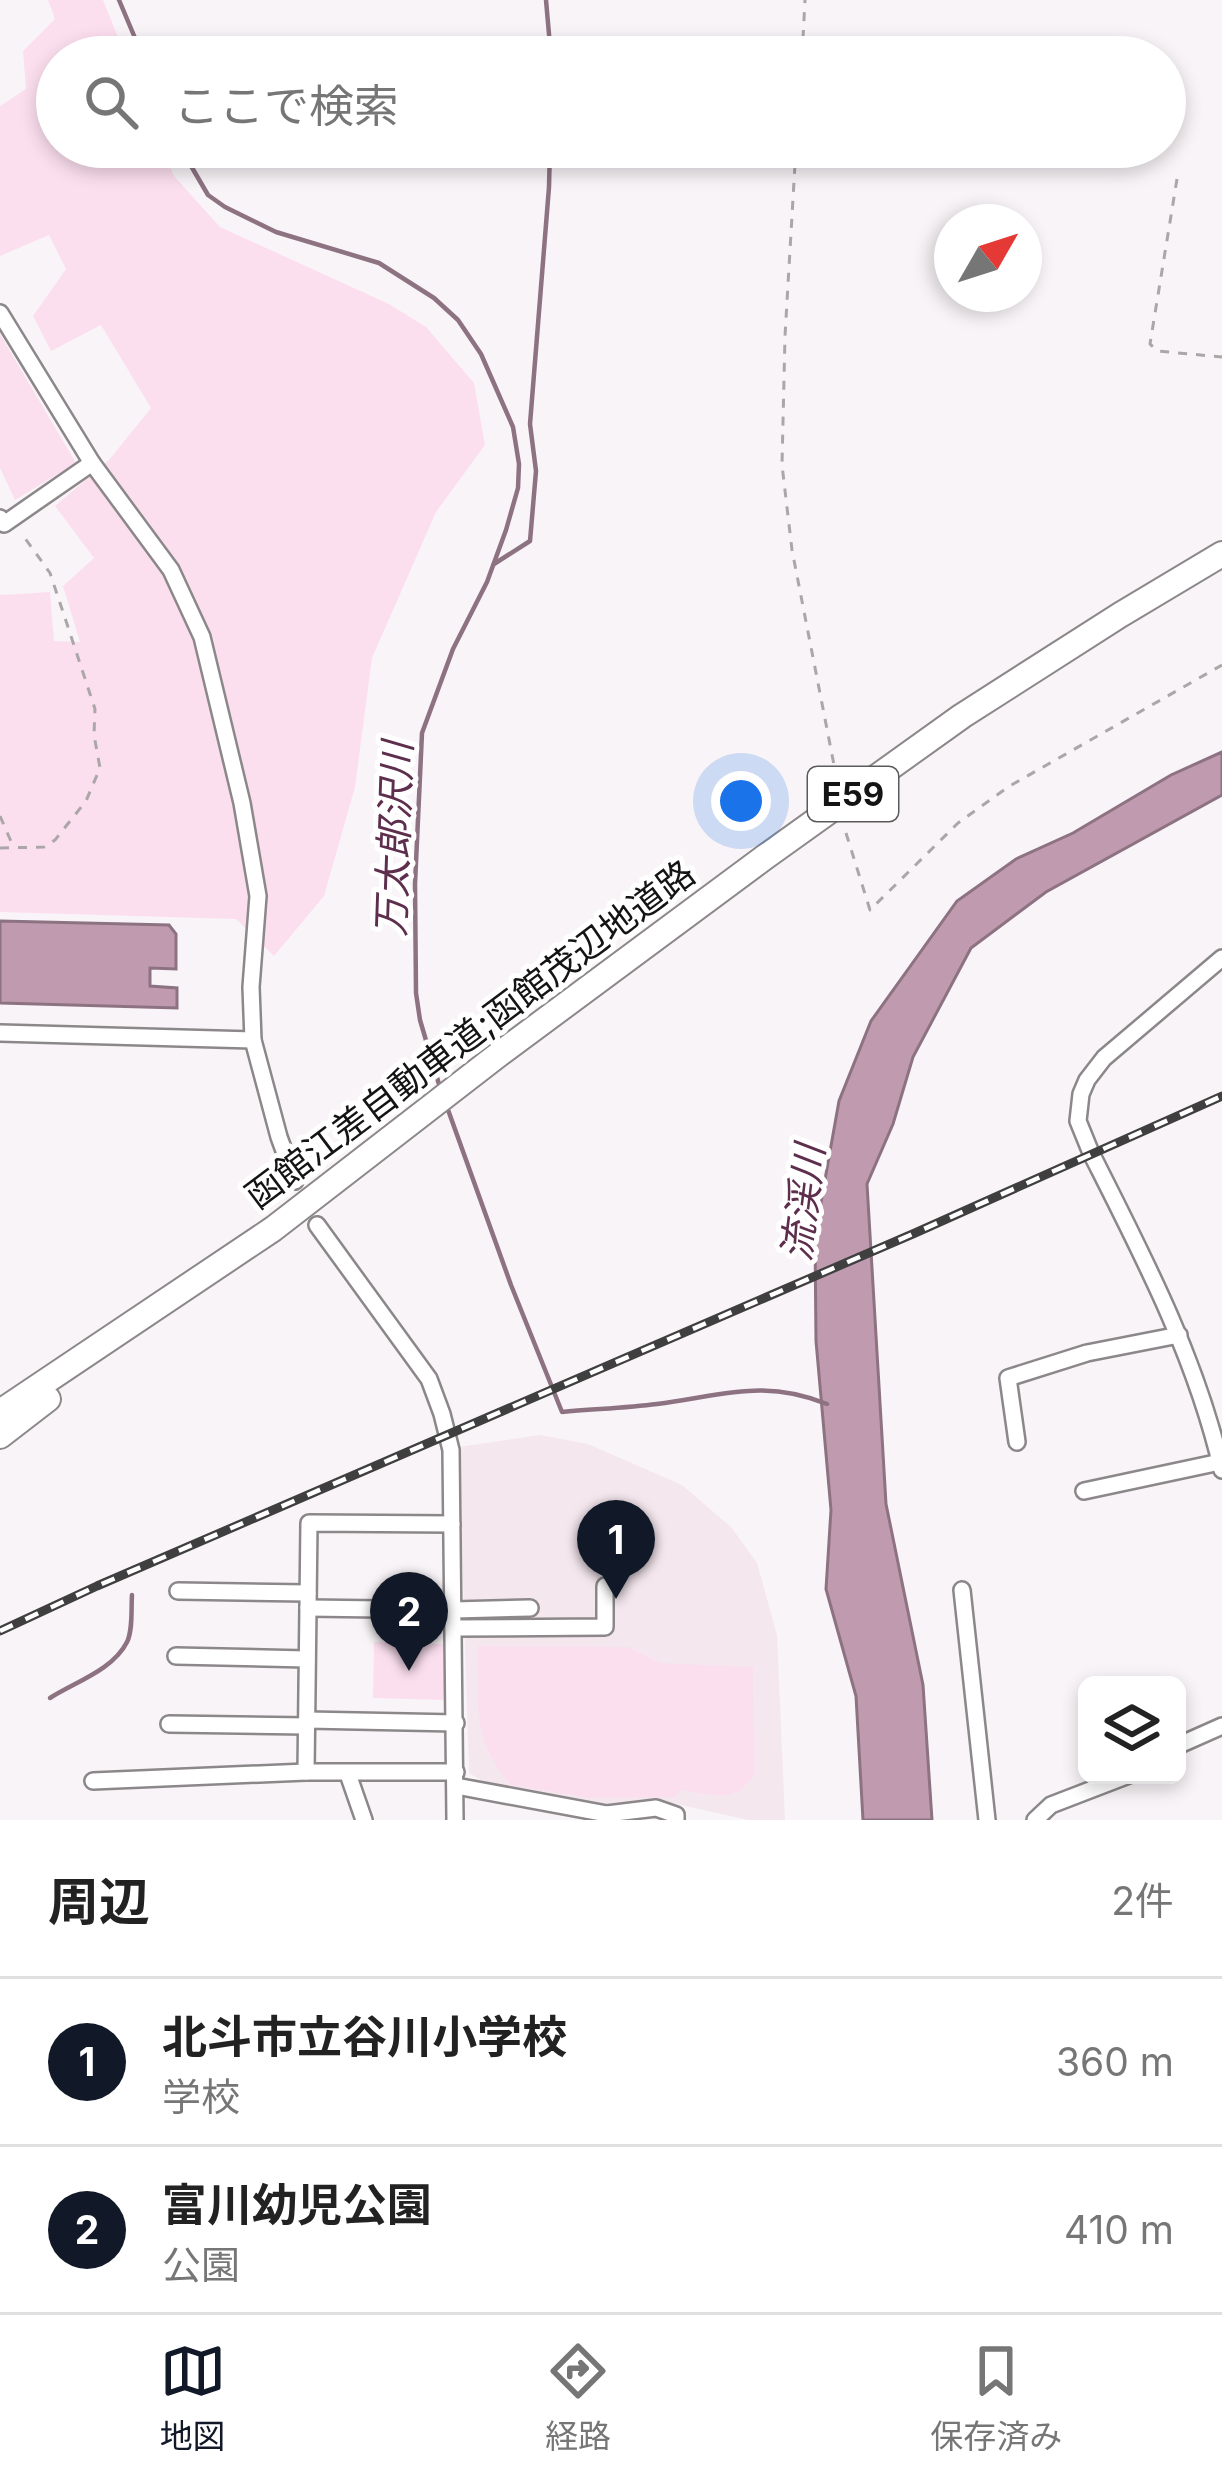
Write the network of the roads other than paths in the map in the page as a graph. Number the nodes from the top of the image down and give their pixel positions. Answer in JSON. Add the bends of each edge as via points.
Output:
{"nodes":[{"id":1,"x":0,"y":314,"type":"edge"},
{"id":2,"x":92,"y":463,"type":"junction"},
{"id":3,"x":6,"y":519,"type":"edge"},
{"id":4,"x":1222,"y":554,"type":"edge"},
{"id":5,"x":1222,"y":958,"type":"edge"},
{"id":6,"x":0,"y":1033,"type":"edge"},
{"id":7,"x":253,"y":1040,"type":"junction"},
{"id":8,"x":295,"y":1181,"type":"dead end"},
{"id":9,"x":317,"y":1225,"type":"dead end"},
{"id":10,"x":235,"y":1255,"type":"junction"},
{"id":11,"x":1179,"y":1335,"type":"junction"},
{"id":12,"x":8,"y":1405,"type":"edge"},
{"id":13,"x":0,"y":1436,"type":"edge"},
{"id":14,"x":1017,"y":1442,"type":"dead end"},
{"id":15,"x":1221,"y":1466,"type":"edge"},
{"id":16,"x":1084,"y":1491,"type":"dead end"},
{"id":17,"x":452,"y":1524,"type":"junction"},
{"id":18,"x":605,"y":1586,"type":"dead end"},
{"id":19,"x":962,"y":1590,"type":"dead end"},
{"id":20,"x":178,"y":1592,"type":"dead end"},
{"id":21,"x":308,"y":1600,"type":"junction"},
{"id":22,"x":530,"y":1608,"type":"dead end"},
{"id":23,"x":454,"y":1619,"type":"junction"},
{"id":24,"x":176,"y":1656,"type":"dead end"},
{"id":25,"x":308,"y":1660,"type":"junction"},
{"id":26,"x":307,"y":1723,"type":"junction"},
{"id":27,"x":455,"y":1723,"type":"junction"},
{"id":28,"x":170,"y":1724,"type":"dead end"},
{"id":29,"x":1222,"y":1726,"type":"edge"},
{"id":30,"x":1186,"y":1742,"type":"edge"},
{"id":31,"x":306,"y":1772,"type":"junction"},
{"id":32,"x":349,"y":1774,"type":"junction"},
{"id":33,"x":456,"y":1779,"type":"junction"},
{"id":34,"x":93,"y":1781,"type":"dead end"},
{"id":35,"x":1106,"y":1784,"type":"edge"},
{"id":36,"x":607,"y":1817,"type":"edge"},
{"id":37,"x":364,"y":1820,"type":"edge"},
{"id":38,"x":455,"y":1820,"type":"edge"},
{"id":39,"x":676,"y":1820,"type":"edge"},
{"id":40,"x":987,"y":1820,"type":"edge"},
{"id":41,"x":1035,"y":1820,"type":"edge"}],
"edges":[{"from":1,"to":2,"type":"street"},
{"from":2,"to":3,"type":"street"},
{"from":2,"to":7,"type":"street","via":[[171,570],[202,637],[258,896]]},
{"from":4,"to":10,"type":"highway","name":"函館江差自動車道;函館茂辺地道路","number":"E59","via":[[962,716]]},
{"from":5,"to":11,"type":"street","via":[[1104,1058],[1078,1108],[1091,1153]]},
{"from":6,"to":7,"type":"street"},
{"from":7,"to":8,"type":"street"},
{"from":9,"to":17,"type":"street","via":[[429,1379],[451,1450]]},
{"from":10,"to":12,"type":"highway","name":"函館江差自動車道;函館茂辺地道路","number":"E59"},
{"from":10,"to":13,"type":"highway"},
{"from":11,"to":14,"type":"street","via":[[1008,1378]]},
{"from":11,"to":15,"type":"street"},
{"from":15,"to":16,"type":"street"},
{"from":17,"to":21,"type":"street","via":[[309,1523]]},
{"from":17,"to":23,"type":"street"},
{"from":18,"to":23,"type":"street","via":[[605,1627]]},
{"from":19,"to":40,"type":"street"},
{"from":20,"to":21,"type":"street"},
{"from":21,"to":23,"type":"street"},
{"from":21,"to":25,"type":"street"},
{"from":22,"to":23,"type":"street"},
{"from":23,"to":27,"type":"street"},
{"from":24,"to":25,"type":"street"},
{"from":25,"to":26,"type":"street"},
{"from":26,"to":27,"type":"street"},
{"from":26,"to":28,"type":"street"},
{"from":26,"to":31,"type":"street"},
{"from":27,"to":33,"type":"street"},
{"from":29,"to":30,"type":"street"},
{"from":31,"to":32,"type":"street"},
{"from":31,"to":34,"type":"street"},
{"from":32,"to":33,"type":"street"},
{"from":32,"to":37,"type":"street"},
{"from":33,"to":36,"type":"street"},
{"from":33,"to":38,"type":"street"},
{"from":35,"to":41,"type":"street","via":[[1051,1805]]},
{"from":36,"to":39,"type":"street","via":[[656,1808]]}]}
